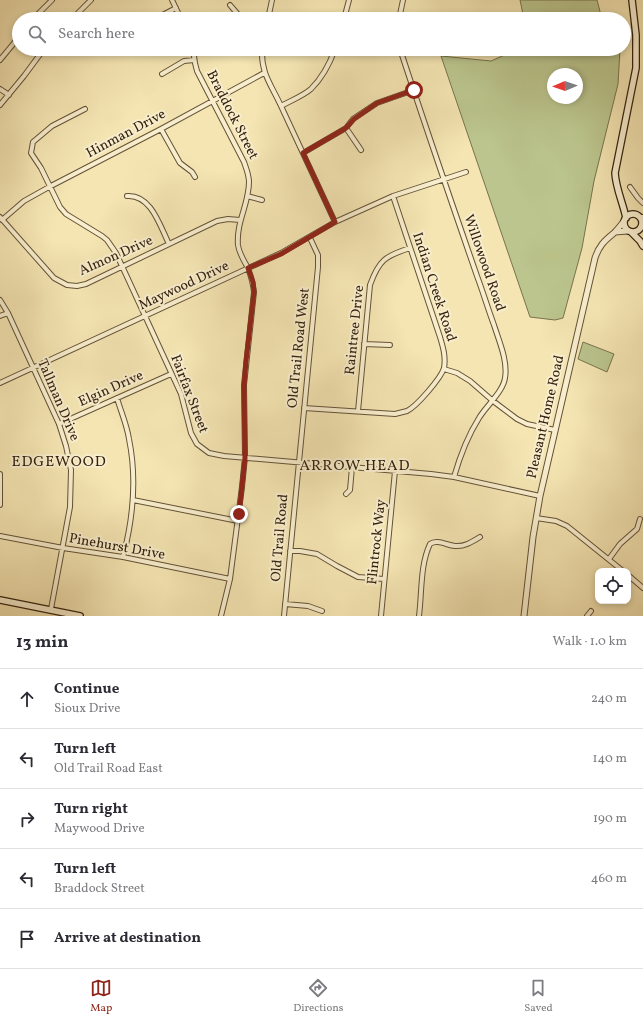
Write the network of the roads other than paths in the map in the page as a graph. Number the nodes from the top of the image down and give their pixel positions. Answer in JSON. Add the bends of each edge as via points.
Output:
{"nodes":[{"id":1,"x":52,"y":0,"type":"edge"},
{"id":2,"x":90,"y":0,"type":"edge"},
{"id":3,"x":172,"y":0,"type":"edge"},
{"id":4,"x":272,"y":0,"type":"edge"},
{"id":5,"x":349,"y":0,"type":"edge"},
{"id":6,"x":403,"y":0,"type":"edge"},
{"id":7,"x":632,"y":0,"type":"edge"},
{"id":8,"x":230,"y":4,"type":"dead end"},
{"id":9,"x":176,"y":8,"type":"junction"},
{"id":10,"x":40,"y":12,"type":"edge"},
{"id":11,"x":79,"y":12,"type":"edge"},
{"id":12,"x":168,"y":12,"type":"edge"},
{"id":13,"x":178,"y":12,"type":"edge"},
{"id":14,"x":236,"y":12,"type":"edge"},
{"id":15,"x":269,"y":12,"type":"edge"},
{"id":16,"x":346,"y":12,"type":"edge"},
{"id":17,"x":400,"y":12,"type":"edge"},
{"id":18,"x":12,"y":45,"type":"edge"},
{"id":19,"x":39,"y":56,"type":"edge"},
{"id":20,"x":194,"y":56,"type":"edge"},
{"id":21,"x":262,"y":56,"type":"edge"},
{"id":22,"x":332,"y":56,"type":"edge"},
{"id":23,"x":402,"y":56,"type":"edge"},
{"id":24,"x":0,"y":60,"type":"edge"},
{"id":25,"x":194,"y":60,"type":"junction"},
{"id":26,"x":264,"y":73,"type":"junction"},
{"id":27,"x":162,"y":74,"type":"dead end"},
{"id":28,"x":0,"y":89,"type":"edge"},
{"id":29,"x":414,"y":90,"type":"junction"},
{"id":30,"x":8,"y":95,"type":"junction"},
{"id":31,"x":212,"y":101,"type":"junction"},
{"id":32,"x":0,"y":105,"type":"edge"},
{"id":33,"x":281,"y":106,"type":"junction"},
{"id":34,"x":85,"y":109,"type":"dead end"},
{"id":35,"x":346,"y":128,"type":"junction"},
{"id":36,"x":161,"y":129,"type":"junction"},
{"id":37,"x":361,"y":150,"type":"dead end"},
{"id":38,"x":303,"y":153,"type":"junction"},
{"id":39,"x":466,"y":172,"type":"dead end"},
{"id":40,"x":195,"y":177,"type":"dead end"},
{"id":41,"x":444,"y":179,"type":"junction"},
{"id":42,"x":50,"y":186,"type":"junction"},
{"id":43,"x":630,"y":187,"type":"dead end"},
{"id":44,"x":127,"y":196,"type":"dead end"},
{"id":45,"x":247,"y":196,"type":"junction"},
{"id":46,"x":393,"y":196,"type":"junction"},
{"id":47,"x":262,"y":200,"type":"dead end"},
{"id":48,"x":643,"y":203,"type":"edge"},
{"id":49,"x":623,"y":204,"type":"junction"},
{"id":50,"x":639,"y":216,"type":"edge"},
{"id":51,"x":1,"y":218,"type":"edge"},
{"id":52,"x":625,"y":219,"type":"junction"},
{"id":53,"x":240,"y":220,"type":"junction"},
{"id":54,"x":335,"y":222,"type":"junction"},
{"id":55,"x":642,"y":227,"type":"edge"},
{"id":56,"x":615,"y":232,"type":"junction"},
{"id":57,"x":630,"y":232,"type":"junction"},
{"id":58,"x":310,"y":238,"type":"junction"},
{"id":59,"x":169,"y":244,"type":"junction"},
{"id":60,"x":642,"y":244,"type":"edge"},
{"id":61,"x":410,"y":248,"type":"junction"},
{"id":62,"x":122,"y":266,"type":"junction"},
{"id":63,"x":248,"y":268,"type":"junction"},
{"id":64,"x":0,"y":300,"type":"edge"},
{"id":65,"x":8,"y":313,"type":"junction"},
{"id":66,"x":0,"y":316,"type":"edge"},
{"id":67,"x":145,"y":317,"type":"junction"},
{"id":68,"x":364,"y":344,"type":"junction"},
{"id":69,"x":390,"y":345,"type":"dead end"},
{"id":70,"x":33,"y":368,"type":"junction"},
{"id":71,"x":444,"y":369,"type":"junction"},
{"id":72,"x":172,"y":374,"type":"junction"},
{"id":73,"x":0,"y":383,"type":"edge"},
{"id":74,"x":116,"y":398,"type":"junction"},
{"id":75,"x":493,"y":401,"type":"junction"},
{"id":76,"x":304,"y":408,"type":"junction"},
{"id":77,"x":358,"y":411,"type":"junction"},
{"id":78,"x":59,"y":424,"type":"junction"},
{"id":79,"x":555,"y":430,"type":"junction"},
{"id":80,"x":245,"y":458,"type":"junction"},
{"id":81,"x":298,"y":462,"type":"junction"},
{"id":82,"x":352,"y":467,"type":"junction"},
{"id":83,"x":395,"y":470,"type":"junction"},
{"id":84,"x":0,"y":474,"type":"edge"},
{"id":85,"x":454,"y":477,"type":"junction"},
{"id":86,"x":346,"y":494,"type":"dead end"},
{"id":87,"x":540,"y":496,"type":"junction"},
{"id":88,"x":133,"y":500,"type":"junction"},
{"id":89,"x":0,"y":504,"type":"edge"},
{"id":90,"x":536,"y":518,"type":"junction"},
{"id":91,"x":640,"y":519,"type":"dead end"},
{"id":92,"x":238,"y":521,"type":"junction"},
{"id":93,"x":0,"y":536,"type":"edge"},
{"id":94,"x":480,"y":537,"type":"dead end"},
{"id":95,"x":62,"y":548,"type":"junction"},
{"id":96,"x":290,"y":551,"type":"junction"},
{"id":97,"x":123,"y":558,"type":"junction"},
{"id":98,"x":609,"y":559,"type":"junction"},
{"id":99,"x":620,"y":568,"type":"edge"},
{"id":100,"x":631,"y":578,"type":"edge"},
{"id":101,"x":230,"y":579,"type":"junction"},
{"id":102,"x":384,"y":579,"type":"junction"},
{"id":103,"x":643,"y":588,"type":"edge"},
{"id":104,"x":0,"y":600,"type":"edge"},
{"id":105,"x":285,"y":604,"type":"junction"},
{"id":106,"x":51,"y":609,"type":"junction"},
{"id":107,"x":322,"y":611,"type":"dead end"},
{"id":108,"x":591,"y":611,"type":"dead end"},
{"id":109,"x":80,"y":616,"type":"edge"},
{"id":110,"x":221,"y":616,"type":"edge"},
{"id":111,"x":284,"y":616,"type":"edge"},
{"id":112,"x":381,"y":616,"type":"edge"},
{"id":113,"x":419,"y":616,"type":"edge"},
{"id":114,"x":524,"y":616,"type":"edge"},
{"id":115,"x":587,"y":616,"type":"edge"}],
"edges":[{"from":1,"to":10,"type":"street"},
{"from":2,"to":11,"type":"street"},
{"from":3,"to":9,"type":"street"},
{"from":4,"to":15,"type":"street"},
{"from":5,"to":16,"type":"street"},
{"from":6,"to":17,"type":"street"},
{"from":7,"to":49,"type":"main road","via":[[636,68],[615,173]]},
{"from":8,"to":14,"type":"street"},
{"from":9,"to":12,"type":"street"},
{"from":9,"to":13,"type":"street"},
{"from":18,"to":24,"type":"street"},
{"from":19,"to":30,"type":"street"},
{"from":20,"to":25,"type":"street","name":"Braddock Street"},
{"from":21,"to":26,"type":"street"},
{"from":22,"to":33,"type":"street","via":[[310,90]]},
{"from":23,"to":29,"type":"street","name":"Willowood Road"},
{"from":25,"to":27,"type":"street","via":[[184,61]]},
{"from":25,"to":31,"type":"street","name":"Braddock Street"},
{"from":26,"to":31,"type":"street","name":"Hinman Drive"},
{"from":26,"to":33,"type":"street"},
{"from":28,"to":30,"type":"street"},
{"from":29,"to":35,"type":"street","via":[[377,103]]},
{"from":29,"to":41,"type":"street","name":"Willowood Road"},
{"from":30,"to":32,"type":"street"},
{"from":31,"to":36,"type":"street","name":"Hinman Drive"},
{"from":31,"to":45,"type":"street","name":"Braddock Street","via":[[248,172]]},
{"from":33,"to":38,"type":"street"},
{"from":34,"to":42,"type":"street","name":"Fairfax Street","via":[[52,126],[33,142],[31,153]]},
{"from":35,"to":37,"type":"street"},
{"from":35,"to":38,"type":"street"},
{"from":36,"to":40,"type":"street","via":[[182,166]]},
{"from":36,"to":42,"type":"street","name":"Hinman Drive"},
{"from":38,"to":54,"type":"street"},
{"from":39,"to":41,"type":"street","name":"Maywood Drive"},
{"from":41,"to":46,"type":"street","name":"Maywood Drive"},
{"from":41,"to":75,"type":"street","name":"Willowood Road","via":[[502,350],[505,380]]},
{"from":42,"to":51,"type":"street","name":"Hinman Drive"},
{"from":42,"to":62,"type":"street","name":"Fairfax Street","via":[[66,214],[107,240]]},
{"from":43,"to":48,"type":"street"},
{"from":44,"to":59,"type":"street","via":[[134,196],[146,204]]},
{"from":45,"to":47,"type":"street"},
{"from":45,"to":53,"type":"street","name":"Braddock Street"},
{"from":46,"to":54,"type":"street","name":"Maywood Drive"},
{"from":46,"to":61,"type":"street","name":"Indian Creek Road"},
{"from":49,"to":50,"type":"main road"},
{"from":49,"to":52,"type":"main road"},
{"from":50,"to":52,"type":"main road","via":[[628,216]]},
{"from":50,"to":55,"type":"main road"},
{"from":51,"to":62,"type":"street","name":"Almon Drive","via":[[51,275],[62,283],[72,286],[86,284]]},
{"from":52,"to":56,"type":"street","name":"Pleasant Home Road"},
{"from":52,"to":57,"type":"main road","via":[[625,227]]},
{"from":53,"to":59,"type":"street","name":"Almon Drive","via":[[217,221]]},
{"from":53,"to":63,"type":"street","name":"Braddock Street","via":[[238,247]]},
{"from":54,"to":58,"type":"street","name":"Maywood Drive"},
{"from":55,"to":57,"type":"main road","via":[[637,232]]},
{"from":55,"to":60,"type":"main road"},
{"from":56,"to":57,"type":"street"},
{"from":56,"to":79,"type":"street","name":"Pleasant Home Road","via":[[605,239],[597,251]]},
{"from":57,"to":60,"type":"main road"},
{"from":58,"to":63,"type":"street","name":"Maywood Drive"},
{"from":58,"to":76,"type":"street","name":"Old Trail Road West","via":[[318,255],[318,267]]},
{"from":59,"to":62,"type":"street","name":"Almon Drive"},
{"from":61,"to":68,"type":"street","name":"Raintree Drive","via":[[384,258],[376,269],[370,285]]},
{"from":61,"to":71,"type":"street","name":"Indian Creek Road","via":[[440,337],[445,357]]},
{"from":62,"to":67,"type":"street","name":"Fairfax Street"},
{"from":63,"to":67,"type":"street","name":"Maywood Drive"},
{"from":63,"to":80,"type":"street","name":"Braddock Street","via":[[254,292],[244,386]]},
{"from":64,"to":65,"type":"street","name":"Tallman Drive"},
{"from":65,"to":66,"type":"street"},
{"from":65,"to":70,"type":"street","name":"Tallman Drive"},
{"from":67,"to":70,"type":"street","name":"Maywood Drive"},
{"from":67,"to":72,"type":"street","name":"Fairfax Street"},
{"from":68,"to":69,"type":"street"},
{"from":68,"to":77,"type":"street","name":"Raintree Drive"},
{"from":70,"to":73,"type":"street","name":"Maywood Drive"},
{"from":70,"to":78,"type":"street","name":"Tallman Drive"},
{"from":71,"to":75,"type":"street","via":[[458,373]]},
{"from":71,"to":77,"type":"street","via":[[417,404],[407,411],[395,414]]},
{"from":72,"to":74,"type":"street","name":"Elgin Drive"},
{"from":72,"to":80,"type":"street","name":"Fairfax Street","via":[[197,444],[208,453]]},
{"from":74,"to":78,"type":"street","name":"Elgin Drive"},
{"from":74,"to":88,"type":"street","via":[[129,439],[133,468]]},
{"from":75,"to":79,"type":"street","via":[[527,424]]},
{"from":75,"to":85,"type":"street","name":"Willowood Road","via":[[468,435]]},
{"from":76,"to":77,"type":"street"},
{"from":76,"to":81,"type":"street","name":"Old Trail Road West"},
{"from":78,"to":95,"type":"street","name":"Tallman Drive","via":[[71,476],[70,507]]},
{"from":79,"to":87,"type":"street","name":"Pleasant Home Road"},
{"from":80,"to":81,"type":"street","name":"Fairfax Street"},
{"from":80,"to":92,"type":"street","name":"Braddock Street"},
{"from":81,"to":82,"type":"street","name":"Fairfax Street"},
{"from":81,"to":96,"type":"street","name":"Old Trail Road"},
{"from":82,"to":83,"type":"street","name":"Fairfax Street"},
{"from":82,"to":86,"type":"street","via":[[350,490]]},
{"from":83,"to":85,"type":"street","name":"Fairfax Street"},
{"from":83,"to":102,"type":"street","name":"Flintrock Way"},
{"from":84,"to":89,"type":"street"},
{"from":85,"to":87,"type":"street","name":"Fairfax Street"},
{"from":87,"to":90,"type":"street","name":"Pleasant Home Road"},
{"from":88,"to":92,"type":"street"},
{"from":88,"to":97,"type":"street"},
{"from":90,"to":98,"type":"street","via":[[562,523]]},
{"from":90,"to":114,"type":"street","name":"Pleasant Home Road"},
{"from":91,"to":98,"type":"street","via":[[637,529],[620,544]]},
{"from":92,"to":101,"type":"street","name":"Braddock Street"},
{"from":93,"to":95,"type":"street","name":"Pinehurst Drive"},
{"from":94,"to":113,"type":"street","via":[[463,546],[430,542]]},
{"from":95,"to":97,"type":"street","name":"Pinehurst Drive"},
{"from":95,"to":106,"type":"street","name":"Tallman Drive"},
{"from":96,"to":102,"type":"street","via":[[317,554],[358,576]]},
{"from":96,"to":105,"type":"street","name":"Old Trail Road"},
{"from":97,"to":101,"type":"street","name":"Pinehurst Drive"},
{"from":98,"to":99,"type":"street"},
{"from":100,"to":103,"type":"street"},
{"from":101,"to":110,"type":"street","name":"Braddock Street"},
{"from":102,"to":112,"type":"street","name":"Flintrock Way"},
{"from":104,"to":106,"type":"main road"},
{"from":105,"to":107,"type":"street","via":[[308,606]]},
{"from":105,"to":111,"type":"street","name":"Old Trail Road"},
{"from":106,"to":109,"type":"main road"},
{"from":108,"to":115,"type":"street"}]}
